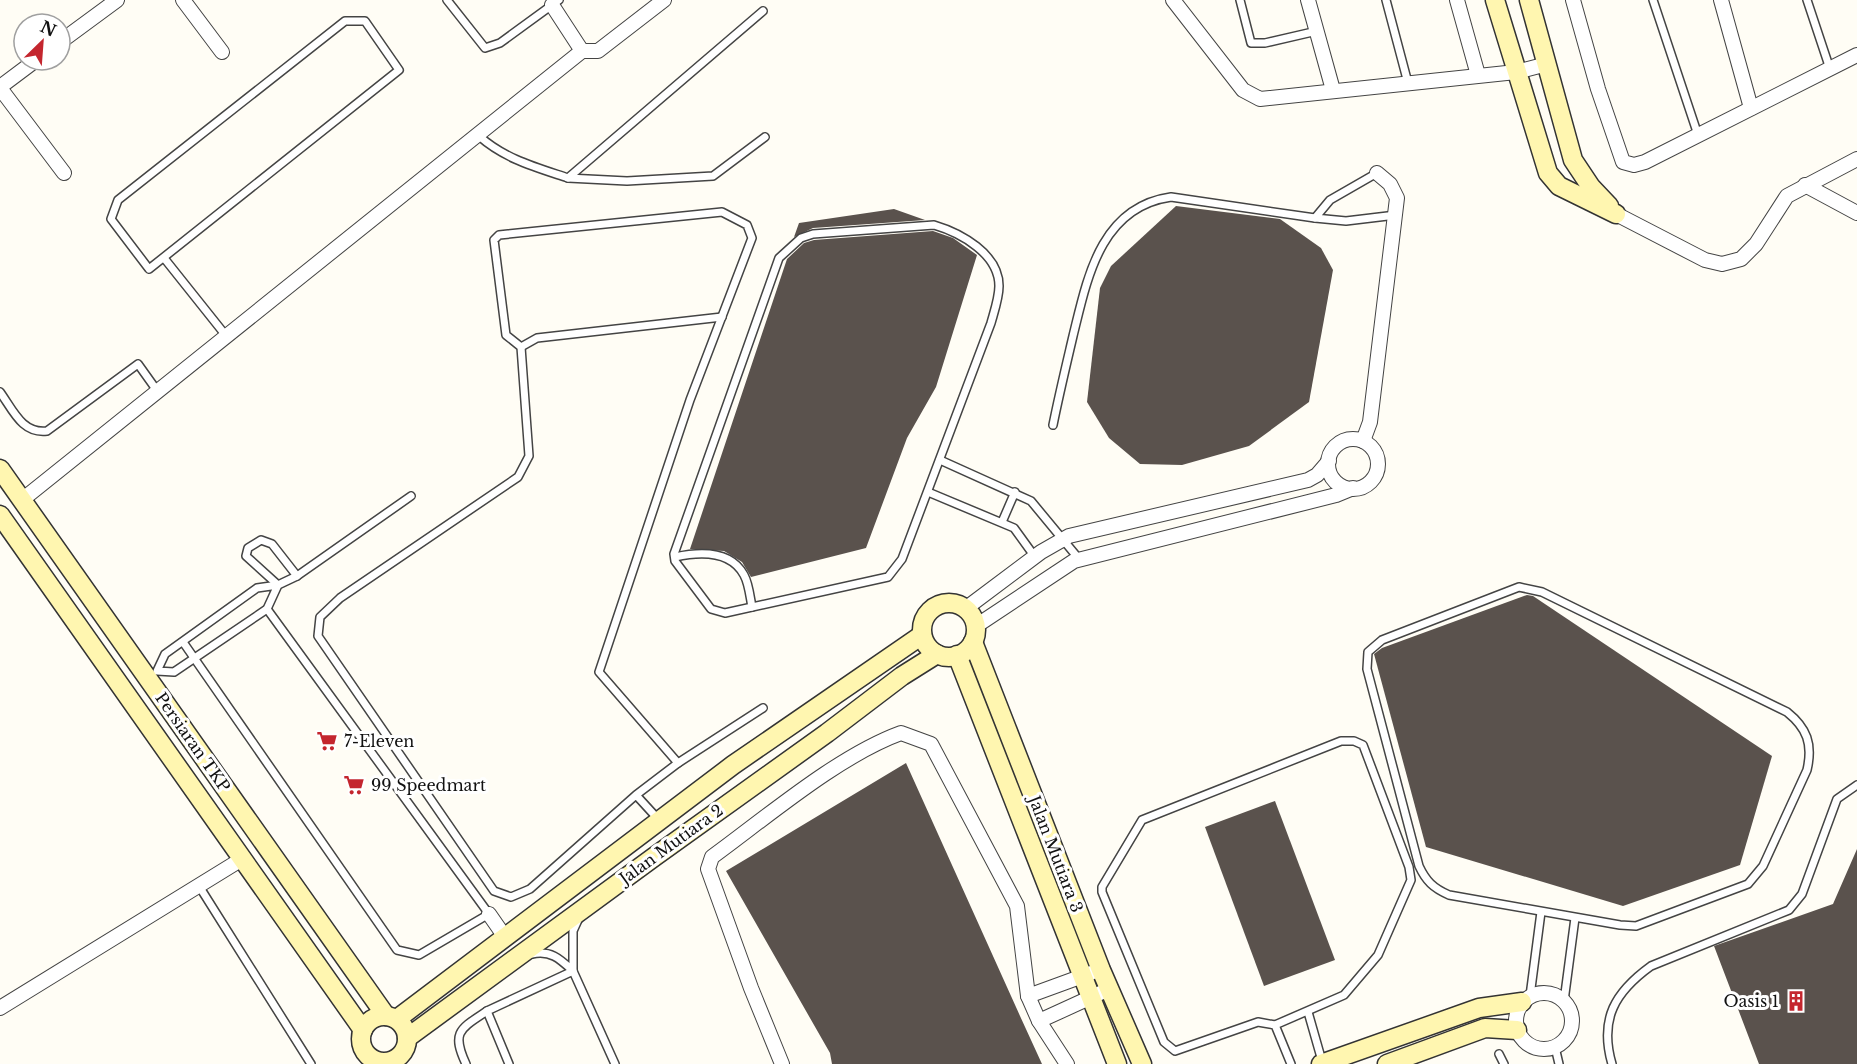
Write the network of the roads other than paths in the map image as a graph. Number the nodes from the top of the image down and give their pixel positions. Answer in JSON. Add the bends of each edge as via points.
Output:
{"nodes":[{"id":1,"x":117,"y":0,"type":"edge"},
{"id":2,"x":183,"y":0,"type":"edge"},
{"id":3,"x":447,"y":0,"type":"edge"},
{"id":4,"x":664,"y":0,"type":"edge"},
{"id":5,"x":1173,"y":0,"type":"edge"},
{"id":6,"x":1240,"y":0,"type":"edge"},
{"id":7,"x":1308,"y":0,"type":"edge"},
{"id":8,"x":1386,"y":0,"type":"edge"},
{"id":9,"x":1456,"y":0,"type":"edge"},
{"id":10,"x":1495,"y":0,"type":"edge"},
{"id":11,"x":1529,"y":0,"type":"edge"},
{"id":12,"x":1573,"y":0,"type":"edge"},
{"id":13,"x":1653,"y":0,"type":"edge"},
{"id":14,"x":1721,"y":0,"type":"edge"},
{"id":15,"x":1807,"y":0,"type":"edge"},
{"id":16,"x":555,"y":3,"type":"edge"},
{"id":17,"x":763,"y":11,"type":"dead end"},
{"id":18,"x":1317,"y":31,"type":"junction"},
{"id":19,"x":72,"y":33,"type":"edge"},
{"id":20,"x":582,"y":51,"type":"junction"},
{"id":21,"x":222,"y":52,"type":"dead end"},
{"id":22,"x":1857,"y":55,"type":"edge"},
{"id":23,"x":1547,"y":64,"type":"junction"},
{"id":24,"x":1830,"y":69,"type":"junction"},
{"id":25,"x":21,"y":72,"type":"edge"},
{"id":26,"x":1516,"y":72,"type":"junction"},
{"id":27,"x":1478,"y":75,"type":"junction"},
{"id":28,"x":1408,"y":83,"type":"junction"},
{"id":29,"x":0,"y":88,"type":"edge"},
{"id":30,"x":1333,"y":90,"type":"junction"},
{"id":31,"x":1751,"y":108,"type":"junction"},
{"id":32,"x":1698,"y":135,"type":"junction"},
{"id":33,"x":479,"y":136,"type":"junction"},
{"id":34,"x":765,"y":137,"type":"dead end"},
{"id":35,"x":1857,"y":159,"type":"edge"},
{"id":36,"x":64,"y":173,"type":"dead end"},
{"id":37,"x":1377,"y":173,"type":"joint"},
{"id":38,"x":568,"y":178,"type":"junction"},
{"id":39,"x":1805,"y":185,"type":"junction"},
{"id":40,"x":1857,"y":213,"type":"edge"},
{"id":41,"x":1616,"y":214,"type":"junction"},
{"id":42,"x":1396,"y":215,"type":"junction"},
{"id":43,"x":1316,"y":218,"type":"junction"},
{"id":44,"x":164,"y":258,"type":"junction"},
{"id":45,"x":722,"y":316,"type":"junction"},
{"id":46,"x":227,"y":337,"type":"junction"},
{"id":47,"x":521,"y":347,"type":"junction"},
{"id":48,"x":0,"y":392,"type":"edge"},
{"id":49,"x":158,"y":392,"type":"junction"},
{"id":50,"x":1053,"y":425,"type":"dead end"},
{"id":51,"x":1363,"y":441,"type":"junction"},
{"id":52,"x":940,"y":460,"type":"junction"},
{"id":53,"x":1329,"y":461,"type":"junction"},
{"id":54,"x":0,"y":469,"type":"edge"},
{"id":55,"x":1353,"y":488,"type":"junction"},
{"id":56,"x":927,"y":492,"type":"junction"},
{"id":57,"x":1015,"y":492,"type":"junction"},
{"id":58,"x":411,"y":496,"type":"dead end"},
{"id":59,"x":22,"y":500,"type":"junction"},
{"id":60,"x":0,"y":515,"type":"edge"},
{"id":61,"x":1002,"y":522,"type":"junction"},
{"id":62,"x":1063,"y":540,"type":"junction"},
{"id":63,"x":675,"y":557,"type":"junction"},
{"id":64,"x":1035,"y":557,"type":"junction"},
{"id":65,"x":1079,"y":559,"type":"junction"},
{"id":66,"x":297,"y":576,"type":"junction"},
{"id":67,"x":278,"y":585,"type":"junction"},
{"id":68,"x":752,"y":607,"type":"junction"},
{"id":69,"x":267,"y":609,"type":"junction"},
{"id":70,"x":965,"y":609,"type":"junction"},
{"id":71,"x":974,"y":634,"type":"junction"},
{"id":72,"x":922,"y":635,"type":"junction"},
{"id":73,"x":183,"y":642,"type":"junction"},
{"id":74,"x":937,"y":654,"type":"junction"},
{"id":75,"x":957,"y":655,"type":"junction"},
{"id":76,"x":195,"y":660,"type":"junction"},
{"id":77,"x":152,"y":674,"type":"junction"},
{"id":78,"x":764,"y":708,"type":"dead end"},
{"id":79,"x":678,"y":763,"type":"junction"},
{"id":80,"x":1857,"y":784,"type":"edge"},
{"id":81,"x":636,"y":795,"type":"junction"},
{"id":82,"x":660,"y":821,"type":"junction"},
{"id":83,"x":242,"y":860,"type":"junction"},
{"id":84,"x":199,"y":886,"type":"junction"},
{"id":85,"x":592,"y":901,"type":"junction"},
{"id":86,"x":1541,"y":912,"type":"junction"},
{"id":87,"x":489,"y":915,"type":"junction"},
{"id":88,"x":1575,"y":918,"type":"junction"},
{"id":89,"x":505,"y":936,"type":"junction"},
{"id":90,"x":518,"y":957,"type":"junction"},
{"id":91,"x":573,"y":971,"type":"junction"},
{"id":92,"x":1093,"y":973,"type":"junction"},
{"id":93,"x":1101,"y":992,"type":"junction"},
{"id":94,"x":1028,"y":996,"type":"junction"},
{"id":95,"x":1526,"y":999,"type":"junction"},
{"id":96,"x":1564,"y":1001,"type":"junction"},
{"id":97,"x":0,"y":1008,"type":"edge"},
{"id":98,"x":487,"y":1011,"type":"junction"},
{"id":99,"x":1308,"y":1012,"type":"junction"},
{"id":100,"x":392,"y":1017,"type":"junction"},
{"id":101,"x":1039,"y":1021,"type":"junction"},
{"id":102,"x":1275,"y":1024,"type":"junction"},
{"id":103,"x":1517,"y":1029,"type":"junction"},
{"id":104,"x":363,"y":1030,"type":"junction"},
{"id":105,"x":1555,"y":1047,"type":"junction"},
{"id":106,"x":405,"y":1052,"type":"edge"},
{"id":107,"x":1499,"y":1054,"type":"dead end"},
{"id":108,"x":379,"y":1062,"type":"edge"},
{"id":109,"x":311,"y":1064,"type":"edge"},
{"id":110,"x":466,"y":1064,"type":"edge"},
{"id":111,"x":508,"y":1064,"type":"edge"},
{"id":112,"x":615,"y":1064,"type":"edge"},
{"id":113,"x":782,"y":1064,"type":"edge"},
{"id":114,"x":1067,"y":1064,"type":"edge"},
{"id":115,"x":1118,"y":1064,"type":"edge"},
{"id":116,"x":1142,"y":1064,"type":"edge"},
{"id":117,"x":1291,"y":1064,"type":"edge"},
{"id":118,"x":1322,"y":1064,"type":"edge"},
{"id":119,"x":1387,"y":1064,"type":"edge"},
{"id":120,"x":1504,"y":1064,"type":"edge"},
{"id":121,"x":1559,"y":1064,"type":"edge"},
{"id":122,"x":1612,"y":1064,"type":"edge"}],
"edges":[{"from":1,"to":19,"type":"street"},
{"from":2,"to":21,"type":"street"},
{"from":3,"to":16,"type":"lane","via":[[485,48],[500,43]]},
{"from":4,"to":20,"type":"street","via":[[598,51]]},
{"from":5,"to":30,"type":"street","via":[[1243,90],[1260,99]]},
{"from":6,"to":18,"type":"lane","via":[[1251,43]]},
{"from":7,"to":18,"type":"street"},
{"from":8,"to":28,"type":"lane"},
{"from":9,"to":27,"type":"street"},
{"from":10,"to":26,"type":"street"},
{"from":11,"to":23,"type":"street"},
{"from":12,"to":32,"type":"street","via":[[1623,162],[1645,162]]},
{"from":13,"to":32,"type":"lane"},
{"from":14,"to":31,"type":"street"},
{"from":15,"to":24,"type":"lane"},
{"from":16,"to":20,"type":"street"},
{"from":17,"to":38,"type":"lane"},
{"from":18,"to":30,"type":"street"},
{"from":20,"to":33,"type":"street"},
{"from":22,"to":24,"type":"street"},
{"from":23,"to":26,"type":"street"},
{"from":23,"to":41,"type":"street","via":[[1573,160]]},
{"from":24,"to":31,"type":"street"},
{"from":25,"to":29,"type":"street"},
{"from":26,"to":27,"type":"street"},
{"from":26,"to":41,"type":"street","via":[[1548,173],[1559,186]]},
{"from":27,"to":28,"type":"street"},
{"from":28,"to":30,"type":"street"},
{"from":29,"to":36,"type":"street"},
{"from":31,"to":32,"type":"street"},
{"from":33,"to":38,"type":"lane","via":[[516,161]]},
{"from":33,"to":46,"type":"street"},
{"from":34,"to":38,"type":"lane","via":[[713,176],[627,181]]},
{"from":35,"to":39,"type":"street"},
{"from":37,"to":42,"type":"street","via":[[1390,184],[1397,198]]},
{"from":37,"to":43,"type":"lane","via":[[1330,200]]},
{"from":39,"to":40,"type":"street"},
{"from":39,"to":41,"type":"street","via":[[1786,196],[1756,244],[1741,259],[1722,264],[1705,260]]},
{"from":42,"to":43,"type":"lane","via":[[1346,221]]},
{"from":42,"to":51,"type":"street","via":[[1370,422]]},
{"from":43,"to":50,"type":"lane","via":[[1171,197],[1150,202],[1131,214],[1104,240],[1090,268]]},
{"from":44,"to":44,"type":"lane","via":[[399,70],[365,21],[345,21],[118,200],[111,219],[149,269]]},
{"from":44,"to":46,"type":"lane"},
{"from":45,"to":47,"type":"lane","via":[[537,338]]},
{"from":45,"to":47,"type":"lane","via":[[752,238],[747,225],[722,212],[499,235],[494,240],[506,335]]},
{"from":45,"to":79,"type":"lane","via":[[599,672]]},
{"from":46,"to":49,"type":"street"},
{"from":47,"to":81,"type":"lane","via":[[529,456],[518,477],[340,598],[320,617],[318,636],[494,891],[511,897],[530,890]]},
{"from":48,"to":49,"type":"lane","via":[[26,428],[35,432],[47,431],[138,364]]},
{"from":49,"to":59,"type":"street"},
{"from":51,"to":53,"type":"street","via":[[1354,439],[1338,444]]},
{"from":51,"to":55,"type":"street","via":[[1375,452],[1378,467],[1371,481]]},
{"from":52,"to":56,"type":"lane"},
{"from":52,"to":57,"type":"lane"},
{"from":52,"to":63,"type":"lane","via":[[992,323],[999,286],[992,261],[955,233],[934,225],[801,238],[779,258]]},
{"from":53,"to":55,"type":"street","via":[[1335,481]]},
{"from":53,"to":62,"type":"street","via":[[1308,480]]},
{"from":54,"to":59,"type":"street","name":"Persiaran TKP"},
{"from":55,"to":65,"type":"street"},
{"from":56,"to":61,"type":"lane"},
{"from":56,"to":68,"type":"lane","via":[[902,560],[888,577]]},
{"from":57,"to":61,"type":"lane"},
{"from":57,"to":62,"type":"lane","via":[[1031,501]]},
{"from":58,"to":66,"type":"lane"},
{"from":59,"to":77,"type":"street","name":"Persiaran TKP"},
{"from":60,"to":83,"type":"street","name":"Persiaran TKP"},
{"from":61,"to":64,"type":"lane","via":[[1020,531]]},
{"from":62,"to":64,"type":"street"},
{"from":62,"to":65,"type":"lane"},
{"from":63,"to":68,"type":"lane","via":[[711,609],[725,613]]},
{"from":63,"to":68,"type":"lane","via":[[698,552],[732,562],[745,577]]},
{"from":64,"to":70,"type":"street"},
{"from":65,"to":71,"type":"street","via":[[1061,568]]},
{"from":66,"to":67,"type":"lane"},
{"from":66,"to":67,"type":"lane","via":[[272,543],[261,540],[248,548],[246,556]]},
{"from":67,"to":69,"type":"lane"},
{"from":67,"to":73,"type":"lane","via":[[257,588]]},
{"from":69,"to":76,"type":"lane"},
{"from":69,"to":87,"type":"lane"},
{"from":70,"to":71,"type":"street"},
{"from":70,"to":72,"type":"street","via":[[953,603],[936,606],[924,618]]},
{"from":71,"to":75,"type":"street"},
{"from":71,"to":92,"type":"street","name":"Jalan Mutiara 3"},
{"from":72,"to":74,"type":"street"},
{"from":72,"to":82,"type":"street","name":"Jalan Mutiara 2","via":[[733,765]]},
{"from":73,"to":76,"type":"lane"},
{"from":73,"to":77,"type":"lane","via":[[165,654]]},
{"from":74,"to":75,"type":"street"},
{"from":74,"to":85,"type":"street","name":"Jalan Mutiara 2"},
{"from":75,"to":92,"type":"street","name":"Jalan Mutiara 3"},
{"from":76,"to":77,"type":"lane","via":[[174,672]]},
{"from":76,"to":87,"type":"lane","via":[[397,950],[419,955]]},
{"from":77,"to":100,"type":"street","name":"Persiaran TKP"},
{"from":78,"to":79,"type":"lane"},
{"from":79,"to":81,"type":"lane"},
{"from":80,"to":122,"type":"lane","via":[[1837,799],[1802,894],[1789,910],[1652,966],[1633,979],[1610,1011]]},
{"from":81,"to":82,"type":"lane"},
{"from":82,"to":89,"type":"street","name":"Jalan Mutiara 2"},
{"from":83,"to":84,"type":"street"},
{"from":83,"to":104,"type":"street","name":"Persiaran TKP"},
{"from":84,"to":97,"type":"street"},
{"from":84,"to":109,"type":"lane"},
{"from":85,"to":90,"type":"street","name":"Jalan Mutiara 2"},
{"from":85,"to":91,"type":"lane","via":[[573,931]]},
{"from":86,"to":88,"type":"lane"},
{"from":86,"to":88,"type":"lane","via":[[1449,895],[1425,879],[1366,660],[1374,644],[1382,640],[1519,587],[1542,592],[1787,712],[1800,722],[1811,753],[1763,866],[1748,884],[1636,926]]},
{"from":86,"to":95,"type":"lane"},
{"from":87,"to":89,"type":"street"},
{"from":88,"to":96,"type":"lane"},
{"from":89,"to":100,"type":"street","name":"Jalan Mutiara 2"},
{"from":90,"to":91,"type":"lane","via":[[549,953]]},
{"from":90,"to":106,"type":"street","name":"Jalan Mutiara 2"},
{"from":91,"to":98,"type":"lane"},
{"from":91,"to":112,"type":"lane"},
{"from":92,"to":93,"type":"street","name":"Jalan Mutiara 3"},
{"from":92,"to":94,"type":"street"},
{"from":93,"to":101,"type":"street"},
{"from":93,"to":115,"type":"street","name":"Jalan Mutiara 3"},
{"from":93,"to":116,"type":"street","name":"Jalan Mutiara 3"},
{"from":94,"to":101,"type":"street"},
{"from":94,"to":113,"type":"street","via":[[1017,906],[931,744],[901,733],[883,739],[813,783],[712,858],[708,869]]},
{"from":95,"to":96,"type":"street","via":[[1548,993]]},
{"from":95,"to":103,"type":"street","via":[[1517,1010]]},
{"from":95,"to":118,"type":"street","via":[[1479,1008]]},
{"from":96,"to":105,"type":"street","via":[[1572,1027]]},
{"from":98,"to":110,"type":"lane","via":[[458,1035],[457,1045]]},
{"from":98,"to":111,"type":"lane"},
{"from":99,"to":102,"type":"lane"},
{"from":99,"to":102,"type":"lane","via":[[1344,995],[1378,955],[1411,880],[1363,745],[1353,741],[1341,741],[1142,820],[1102,886],[1164,1042],[1170,1048],[1175,1051],[1258,1022]]},
{"from":99,"to":118,"type":"lane"},
{"from":100,"to":104,"type":"street","via":[[372,1019]]},
{"from":100,"to":106,"type":"street","via":[[406,1031]]},
{"from":101,"to":114,"type":"street"},
{"from":102,"to":117,"type":"lane"},
{"from":103,"to":105,"type":"street","via":[[1528,1044]]},
{"from":103,"to":119,"type":"street","via":[[1485,1028]]},
{"from":104,"to":108,"type":"street","via":[[361,1038],[366,1052]]},
{"from":105,"to":121,"type":"lane"},
{"from":106,"to":108,"type":"street"},
{"from":107,"to":120,"type":"lane"}]}
